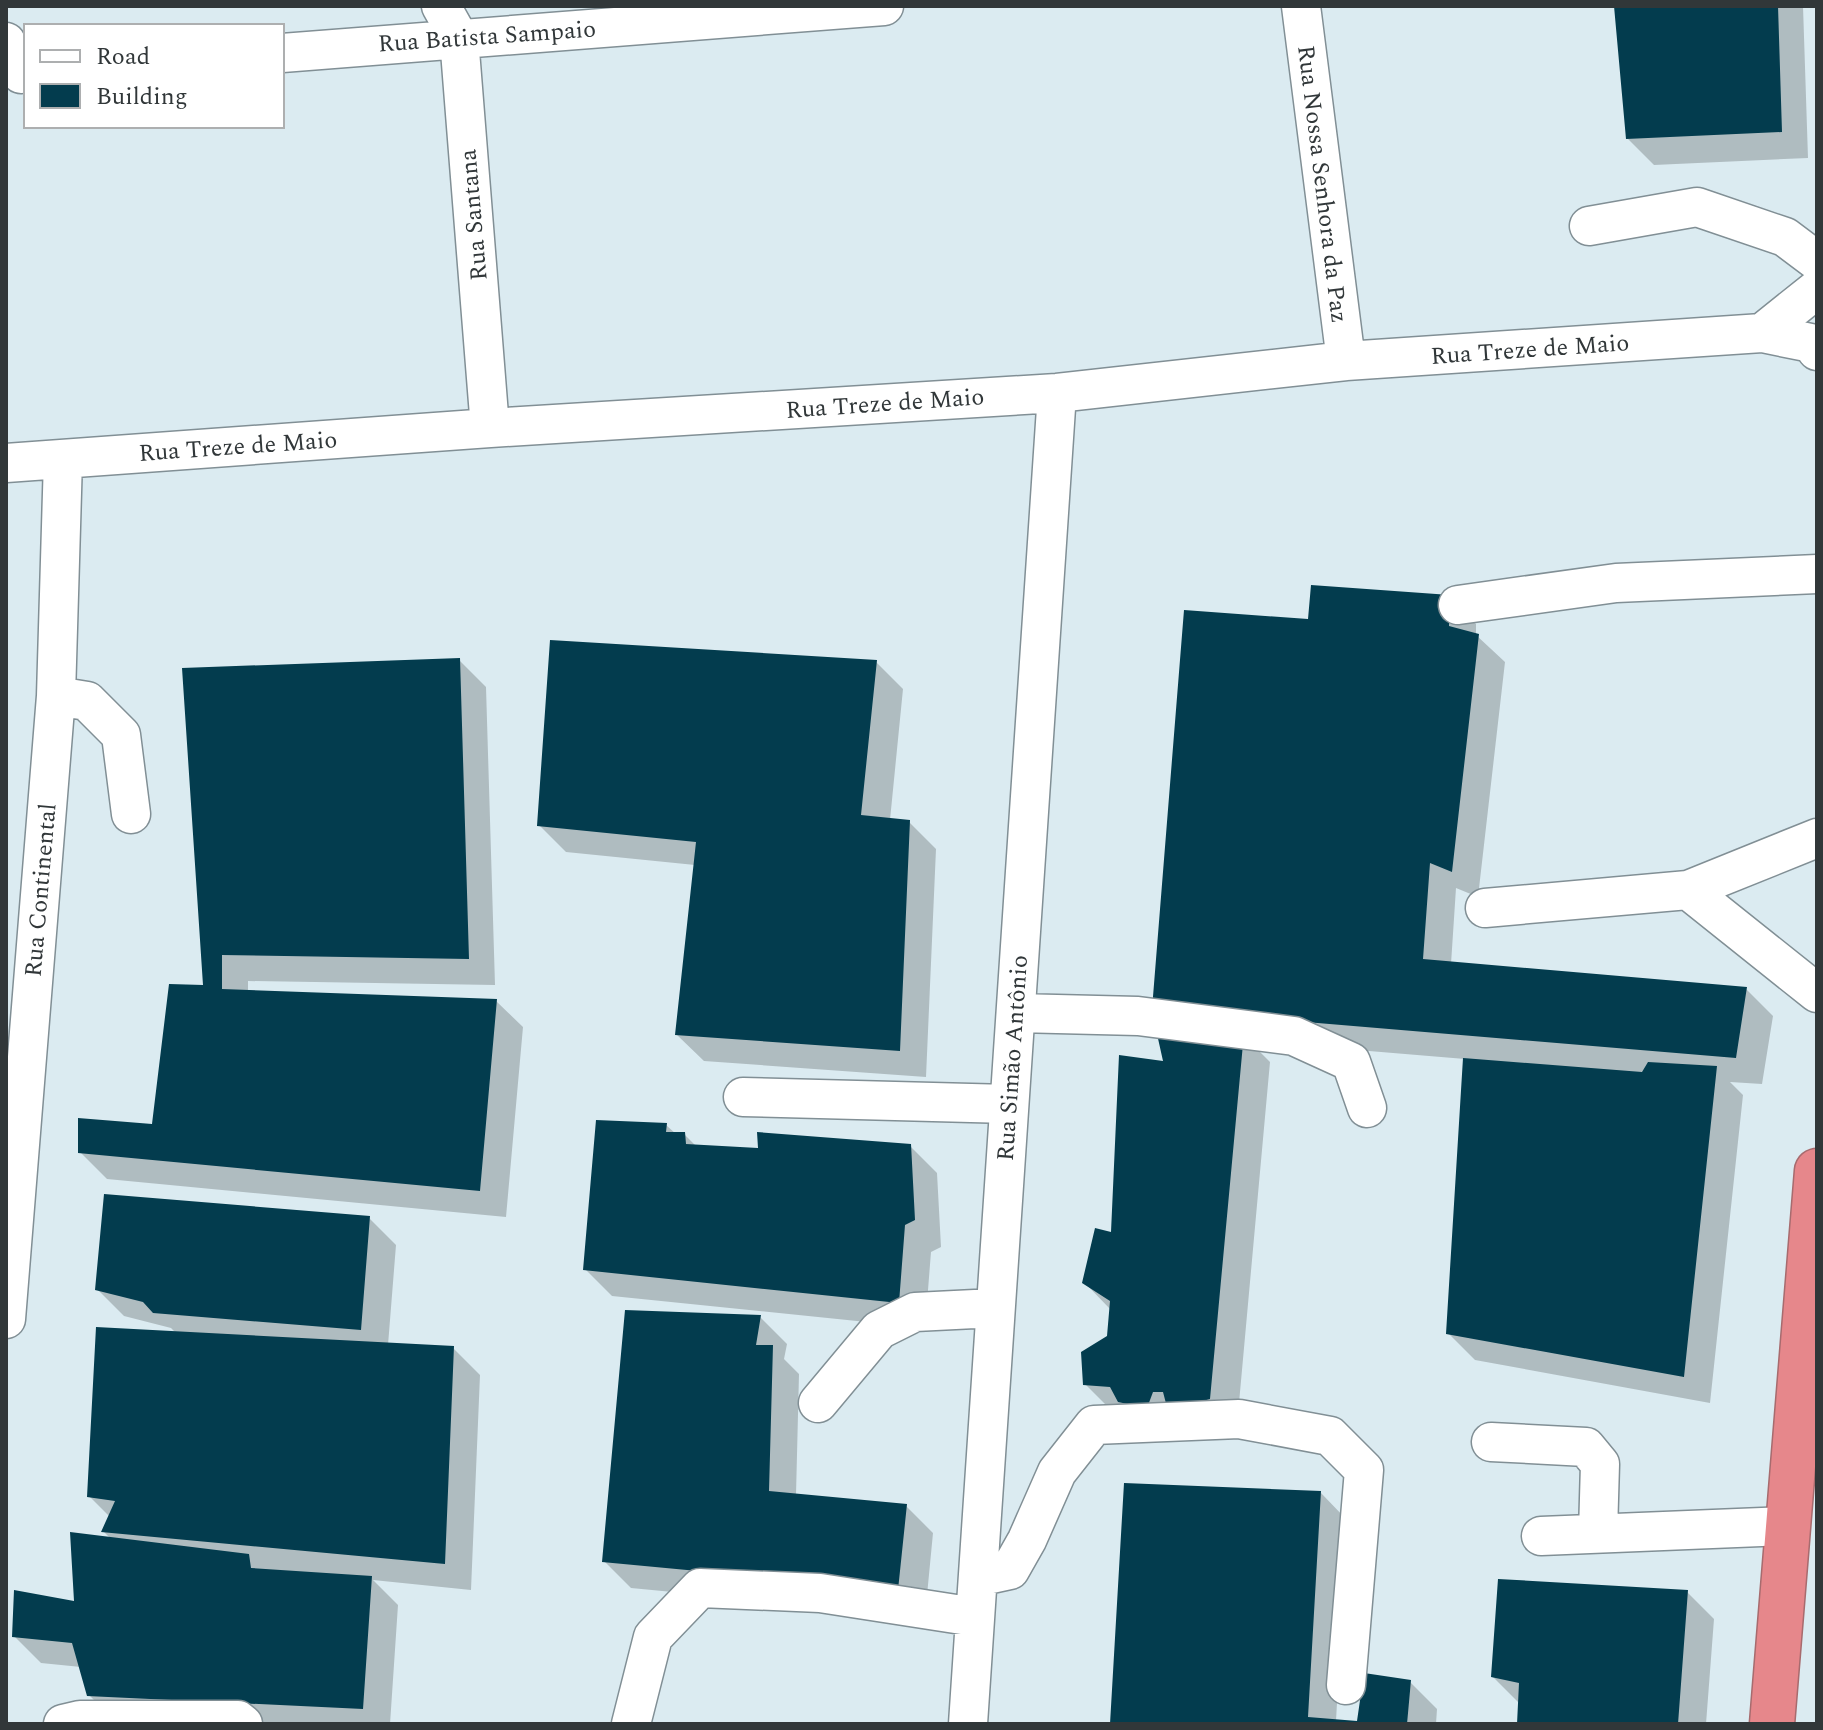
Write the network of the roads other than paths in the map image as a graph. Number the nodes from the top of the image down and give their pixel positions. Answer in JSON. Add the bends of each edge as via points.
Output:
{"nodes":[{"id":1,"x":884,"y":6,"type":"edge"},
{"id":2,"x":1301,"y":6,"type":"edge"},
{"id":3,"x":450,"y":22,"type":"edge"},
{"id":4,"x":284,"y":53,"type":"edge"},
{"id":5,"x":1589,"y":226,"type":"dead end"},
{"id":6,"x":1817,"y":261,"type":"edge"},
{"id":7,"x":1817,"y":289,"type":"edge"},
{"id":8,"x":1762,"y":333,"type":"junction"},
{"id":9,"x":1817,"y":351,"type":"edge"},
{"id":10,"x":1346,"y":361,"type":"junction"},
{"id":11,"x":1057,"y":393,"type":"junction"},
{"id":12,"x":490,"y":428,"type":"junction"},
{"id":13,"x":63,"y":459,"type":"junction"},
{"id":14,"x":6,"y":463,"type":"edge"},
{"id":15,"x":1817,"y":574,"type":"edge"},
{"id":16,"x":1458,"y":605,"type":"dead end"},
{"id":17,"x":56,"y":696,"type":"junction"},
{"id":18,"x":131,"y":814,"type":"dead end"},
{"id":19,"x":1817,"y":838,"type":"edge"},
{"id":20,"x":1688,"y":890,"type":"junction"},
{"id":21,"x":1485,"y":908,"type":"dead end"},
{"id":22,"x":1817,"y":993,"type":"edge"},
{"id":23,"x":1016,"y":1013,"type":"junction"},
{"id":24,"x":743,"y":1097,"type":"dead end"},
{"id":25,"x":1009,"y":1104,"type":"junction"},
{"id":26,"x":1367,"y":1108,"type":"dead end"},
{"id":27,"x":1817,"y":1171,"type":"edge"},
{"id":28,"x":995,"y":1308,"type":"junction"},
{"id":29,"x":6,"y":1319,"type":"edge"},
{"id":30,"x":818,"y":1403,"type":"dead end"},
{"id":31,"x":1806,"y":1437,"type":"edge"},
{"id":32,"x":1491,"y":1442,"type":"dead end"},
{"id":33,"x":1788,"y":1526,"type":"junction"},
{"id":34,"x":1598,"y":1533,"type":"junction"},
{"id":35,"x":1541,"y":1536,"type":"dead end"},
{"id":36,"x":978,"y":1577,"type":"junction"},
{"id":37,"x":975,"y":1617,"type":"junction"},
{"id":38,"x":1346,"y":1685,"type":"dead end"},
{"id":39,"x":63,"y":1724,"type":"edge"},
{"id":40,"x":243,"y":1724,"type":"edge"},
{"id":41,"x":631,"y":1724,"type":"edge"},
{"id":42,"x":968,"y":1724,"type":"edge"},
{"id":43,"x":1772,"y":1724,"type":"edge"}],
"edges":[{"from":1,"to":3,"type":"street","name":"Rua Batista Sampaio"},
{"from":2,"to":10,"type":"street","name":"Rua Nossa Senhora da Paz"},
{"from":3,"to":4,"type":"street","name":"Rua Batista Sampaio"},
{"from":3,"to":12,"type":"street","name":"Rua Santana"},
{"from":5,"to":6,"type":"street","via":[[1697,207],[1785,237]]},
{"from":7,"to":8,"type":"street"},
{"from":8,"to":9,"type":"street","name":"Rua Treze de Maio","via":[[1811,343]]},
{"from":8,"to":10,"type":"street","name":"Rua Treze de Maio"},
{"from":10,"to":11,"type":"street","name":"Rua Treze de Maio"},
{"from":11,"to":12,"type":"street","name":"Rua Treze de Maio"},
{"from":11,"to":23,"type":"street","name":"Rua Simão Antônio"},
{"from":12,"to":13,"type":"street","name":"Rua Treze de Maio"},
{"from":13,"to":14,"type":"street","name":"Rua Treze de Maio"},
{"from":13,"to":17,"type":"street","name":"Rua Continental"},
{"from":15,"to":16,"type":"street","via":[[1616,583]]},
{"from":17,"to":18,"type":"street","via":[[87,701],[121,735]]},
{"from":17,"to":29,"type":"street","name":"Rua Continental"},
{"from":19,"to":20,"type":"street"},
{"from":20,"to":21,"type":"street"},
{"from":20,"to":22,"type":"street"},
{"from":23,"to":25,"type":"street","name":"Rua Simão Antônio"},
{"from":23,"to":26,"type":"street","via":[[1138,1016],[1294,1036],[1351,1062]]},
{"from":24,"to":25,"type":"street"},
{"from":25,"to":28,"type":"street","name":"Rua Simão Antônio"},
{"from":27,"to":31,"type":"highway"},
{"from":28,"to":30,"type":"street","via":[[915,1312],[879,1330]]},
{"from":28,"to":36,"type":"street","name":"Rua Simão Antônio"},
{"from":31,"to":33,"type":"highway"},
{"from":32,"to":34,"type":"street","via":[[1586,1447],[1600,1464]]},
{"from":33,"to":34,"type":"street"},
{"from":33,"to":43,"type":"highway"},
{"from":34,"to":35,"type":"street"},
{"from":36,"to":37,"type":"street","name":"Rua Simão Antônio"},
{"from":36,"to":38,"type":"street","via":[[1010,1570],[1057,1472],[1094,1425],[1239,1419],[1330,1436],[1364,1470]]},
{"from":37,"to":41,"type":"street","via":[[820,1593],[700,1588],[653,1637]]},
{"from":37,"to":42,"type":"street","name":"Rua Simão Antônio"},
{"from":39,"to":40,"type":"street"}]}
